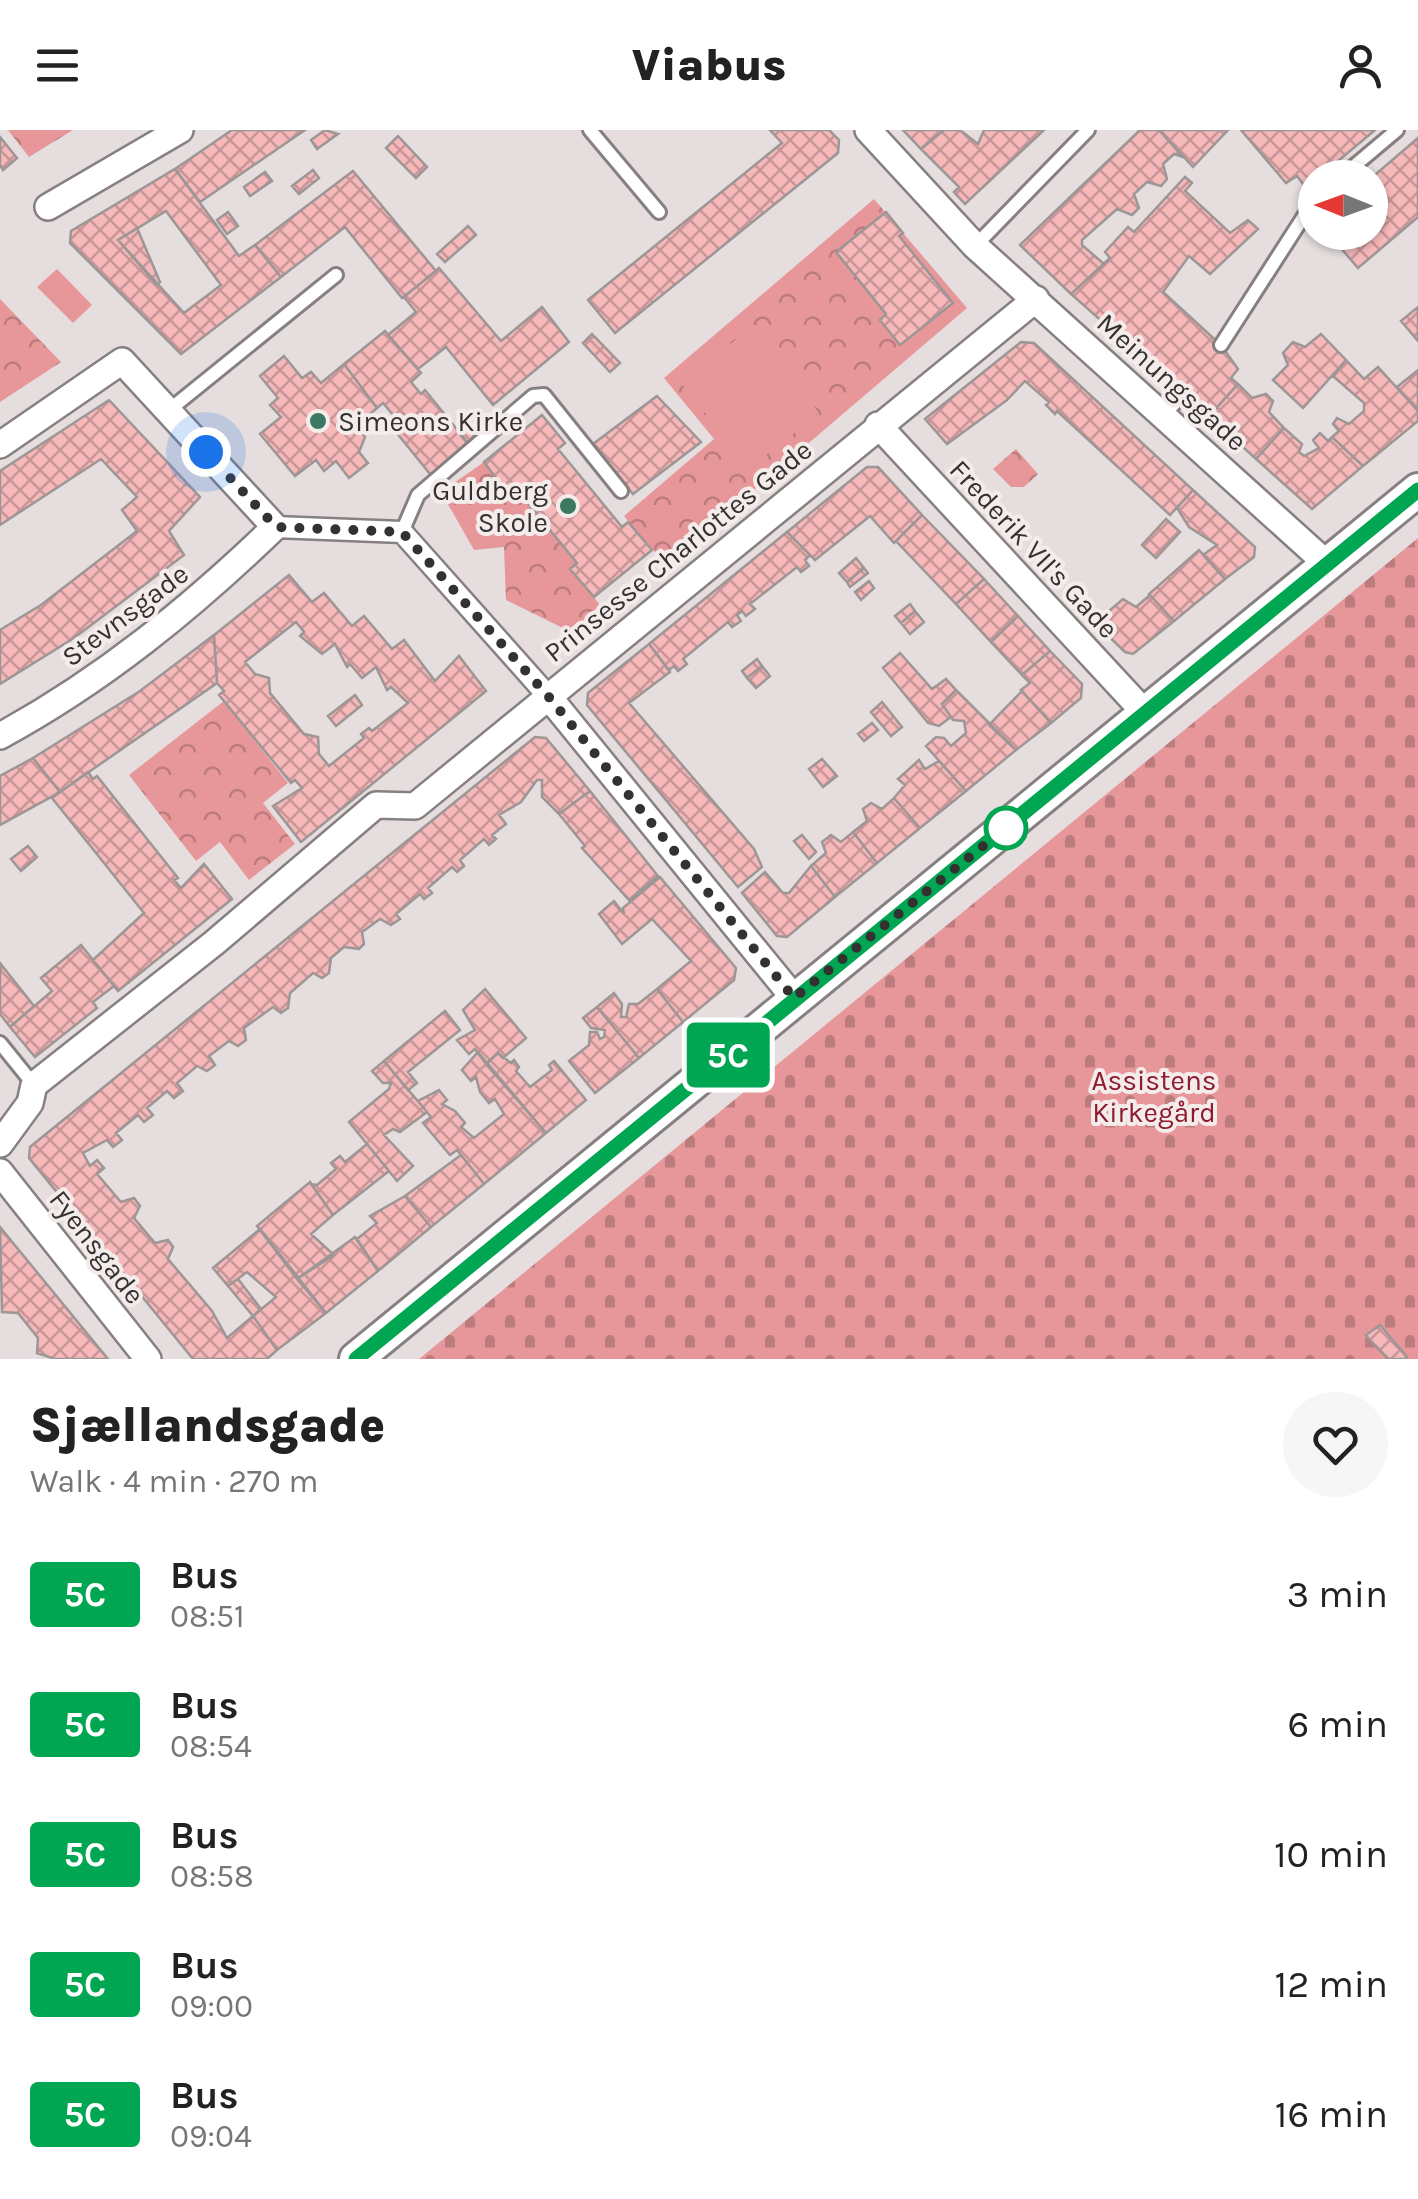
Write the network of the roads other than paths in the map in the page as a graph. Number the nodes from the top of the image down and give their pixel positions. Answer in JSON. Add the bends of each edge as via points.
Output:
{"nodes":[{"id":1,"x":180,"y":130,"type":"edge"},
{"id":2,"x":590,"y":130,"type":"edge"},
{"id":3,"x":868,"y":130,"type":"edge"},
{"id":4,"x":1088,"y":130,"type":"edge"},
{"id":5,"x":1397,"y":130,"type":"edge"},
{"id":6,"x":1361,"y":160,"type":"edge"},
{"id":7,"x":48,"y":208,"type":"dead end"},
{"id":8,"x":659,"y":212,"type":"dead end"},
{"id":9,"x":1298,"y":225,"type":"edge"},
{"id":10,"x":976,"y":246,"type":"junction"},
{"id":11,"x":336,"y":275,"type":"dead end"},
{"id":12,"x":1036,"y":299,"type":"junction"},
{"id":13,"x":1221,"y":345,"type":"dead end"},
{"id":14,"x":1184,"y":393,"type":"dead end"},
{"id":15,"x":168,"y":411,"type":"junction"},
{"id":16,"x":1164,"y":415,"type":"junction"},
{"id":17,"x":878,"y":425,"type":"junction"},
{"id":18,"x":0,"y":445,"type":"edge"},
{"id":19,"x":1418,"y":490,"type":"edge"},
{"id":20,"x":622,"y":491,"type":"dead end"},
{"id":21,"x":276,"y":527,"type":"junction"},
{"id":22,"x":402,"y":532,"type":"junction"},
{"id":23,"x":1326,"y":564,"type":"junction"},
{"id":24,"x":548,"y":696,"type":"junction"},
{"id":25,"x":1146,"y":714,"type":"junction"},
{"id":26,"x":0,"y":736,"type":"edge"},
{"id":27,"x":794,"y":998,"type":"junction"},
{"id":28,"x":0,"y":1044,"type":"edge"},
{"id":29,"x":34,"y":1085,"type":"junction"},
{"id":30,"x":0,"y":1144,"type":"edge"},
{"id":31,"x":0,"y":1172,"type":"edge"},
{"id":32,"x":148,"y":1359,"type":"edge"},
{"id":33,"x":356,"y":1359,"type":"edge"}],
"edges":[{"from":1,"to":7,"type":"street"},
{"from":2,"to":8,"type":"lane"},
{"from":3,"to":10,"type":"street","name":"Meinungsgade"},
{"from":4,"to":10,"type":"lane"},
{"from":5,"to":6,"type":"lane"},
{"from":9,"to":13,"type":"lane"},
{"from":10,"to":12,"type":"street","name":"Meinungsgade"},
{"from":11,"to":15,"type":"lane"},
{"from":12,"to":16,"type":"street","name":"Meinungsgade"},
{"from":12,"to":17,"type":"street","name":"Prinsesse Charlottes Gade"},
{"from":14,"to":16,"type":"lane"},
{"from":15,"to":18,"type":"street","via":[[122,362]]},
{"from":15,"to":21,"type":"street"},
{"from":16,"to":23,"type":"street","name":"Meinungsgade"},
{"from":17,"to":24,"type":"street","name":"Prinsesse Charlottes Gade"},
{"from":17,"to":25,"type":"street","name":"Frederik VII's Gade"},
{"from":19,"to":23,"type":"street"},
{"from":20,"to":22,"type":"lane","via":[[544,395],[534,396],[418,495]]},
{"from":21,"to":22,"type":"street"},
{"from":21,"to":26,"type":"street","name":"Stevnsgade","via":[[122,661]]},
{"from":22,"to":24,"type":"street"},
{"from":23,"to":25,"type":"street"},
{"from":24,"to":27,"type":"street"},
{"from":24,"to":29,"type":"street","name":"Prinsesse Charlottes Gade","via":[[415,806],[376,804]]},
{"from":25,"to":27,"type":"street"},
{"from":27,"to":33,"type":"street"},
{"from":28,"to":29,"type":"lane"},
{"from":29,"to":30,"type":"street","name":"Prinsesse Charlottes Gade","via":[[30,1103]]},
{"from":31,"to":32,"type":"street","name":"Fyensgade"}]}
